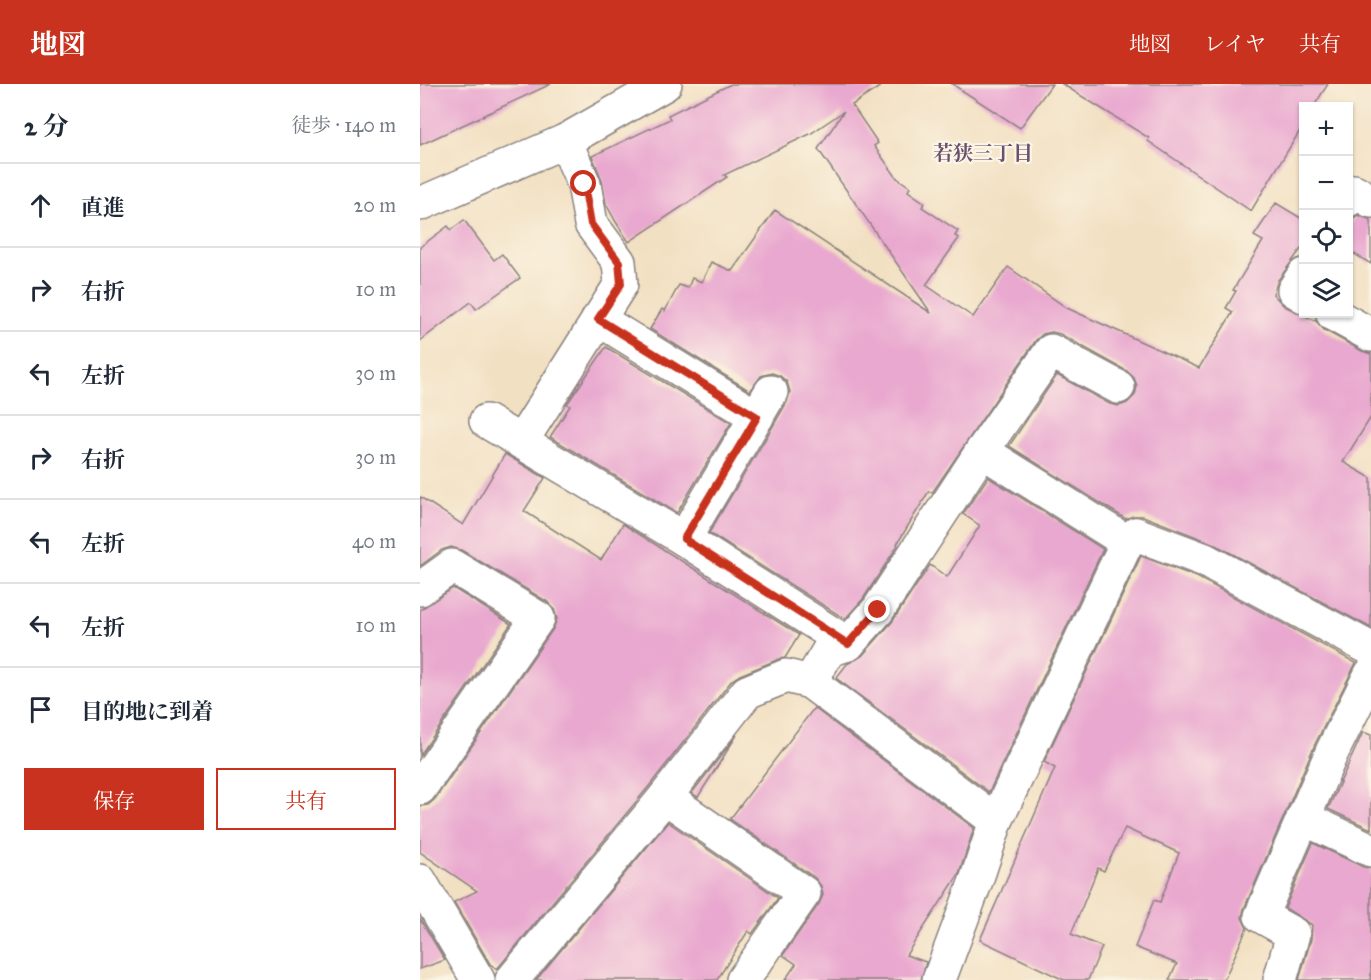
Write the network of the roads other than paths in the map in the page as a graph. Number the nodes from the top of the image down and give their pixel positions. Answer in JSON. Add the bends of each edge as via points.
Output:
{"nodes":[{"id":1,"x":665,"y":84,"type":"edge"},
{"id":2,"x":565,"y":141,"type":"junction"},
{"id":3,"x":1353,"y":192,"type":"edge"},
{"id":4,"x":1371,"y":201,"type":"edge"},
{"id":5,"x":420,"y":204,"type":"edge"},
{"id":6,"x":1341,"y":318,"type":"edge"},
{"id":7,"x":598,"y":319,"type":"junction"},
{"id":8,"x":1371,"y":336,"type":"edge"},
{"id":9,"x":1118,"y":387,"type":"dead end"},
{"id":10,"x":486,"y":421,"type":"dead end"},
{"id":11,"x":521,"y":442,"type":"junction"},
{"id":12,"x":982,"y":451,"type":"junction"},
{"id":13,"x":684,"y":539,"type":"junction"},
{"id":14,"x":1127,"y":542,"type":"junction"},
{"id":15,"x":420,"y":589,"type":"edge"},
{"id":16,"x":848,"y":644,"type":"junction"},
{"id":17,"x":1371,"y":649,"type":"edge"},
{"id":18,"x":1371,"y":674,"type":"edge"},
{"id":19,"x":810,"y":682,"type":"junction"},
{"id":20,"x":420,"y":788,"type":"edge"},
{"id":21,"x":665,"y":797,"type":"junction"},
{"id":22,"x":1303,"y":818,"type":"junction"},
{"id":23,"x":996,"y":821,"type":"junction"},
{"id":24,"x":1371,"y":850,"type":"edge"},
{"id":25,"x":420,"y":881,"type":"edge"},
{"id":26,"x":477,"y":980,"type":"edge"},
{"id":27,"x":512,"y":980,"type":"edge"},
{"id":28,"x":743,"y":980,"type":"edge"},
{"id":29,"x":939,"y":980,"type":"edge"},
{"id":30,"x":1280,"y":980,"type":"edge"}],
"edges":[{"from":1,"to":2,"type":"street"},
{"from":2,"to":5,"type":"street"},
{"from":2,"to":7,"type":"street","via":[[584,184],[591,224],[619,262],[621,284]]},
{"from":3,"to":4,"type":"street"},
{"from":6,"to":8,"type":"street"},
{"from":7,"to":11,"type":"street"},
{"from":7,"to":13,"type":"street","via":[[764,404]]},
{"from":9,"to":12,"type":"street","via":[[1051,351]]},
{"from":10,"to":11,"type":"street"},
{"from":11,"to":13,"type":"street"},
{"from":12,"to":14,"type":"street"},
{"from":12,"to":16,"type":"street","via":[[878,610]]},
{"from":13,"to":16,"type":"street"},
{"from":14,"to":17,"type":"street","via":[[1136,534],[1205,560]]},
{"from":14,"to":23,"type":"street"},
{"from":15,"to":20,"type":"street","via":[[452,566],[538,618]]},
{"from":16,"to":19,"type":"street","via":[[829,650]]},
{"from":18,"to":22,"type":"street"},
{"from":19,"to":21,"type":"street","via":[[786,676],[747,692]]},
{"from":19,"to":23,"type":"street"},
{"from":21,"to":27,"type":"street"},
{"from":21,"to":28,"type":"street","via":[[804,893]]},
{"from":22,"to":24,"type":"street"},
{"from":22,"to":30,"type":"street","via":[[1261,916],[1293,934]]},
{"from":23,"to":29,"type":"street"},
{"from":25,"to":26,"type":"street"}]}
